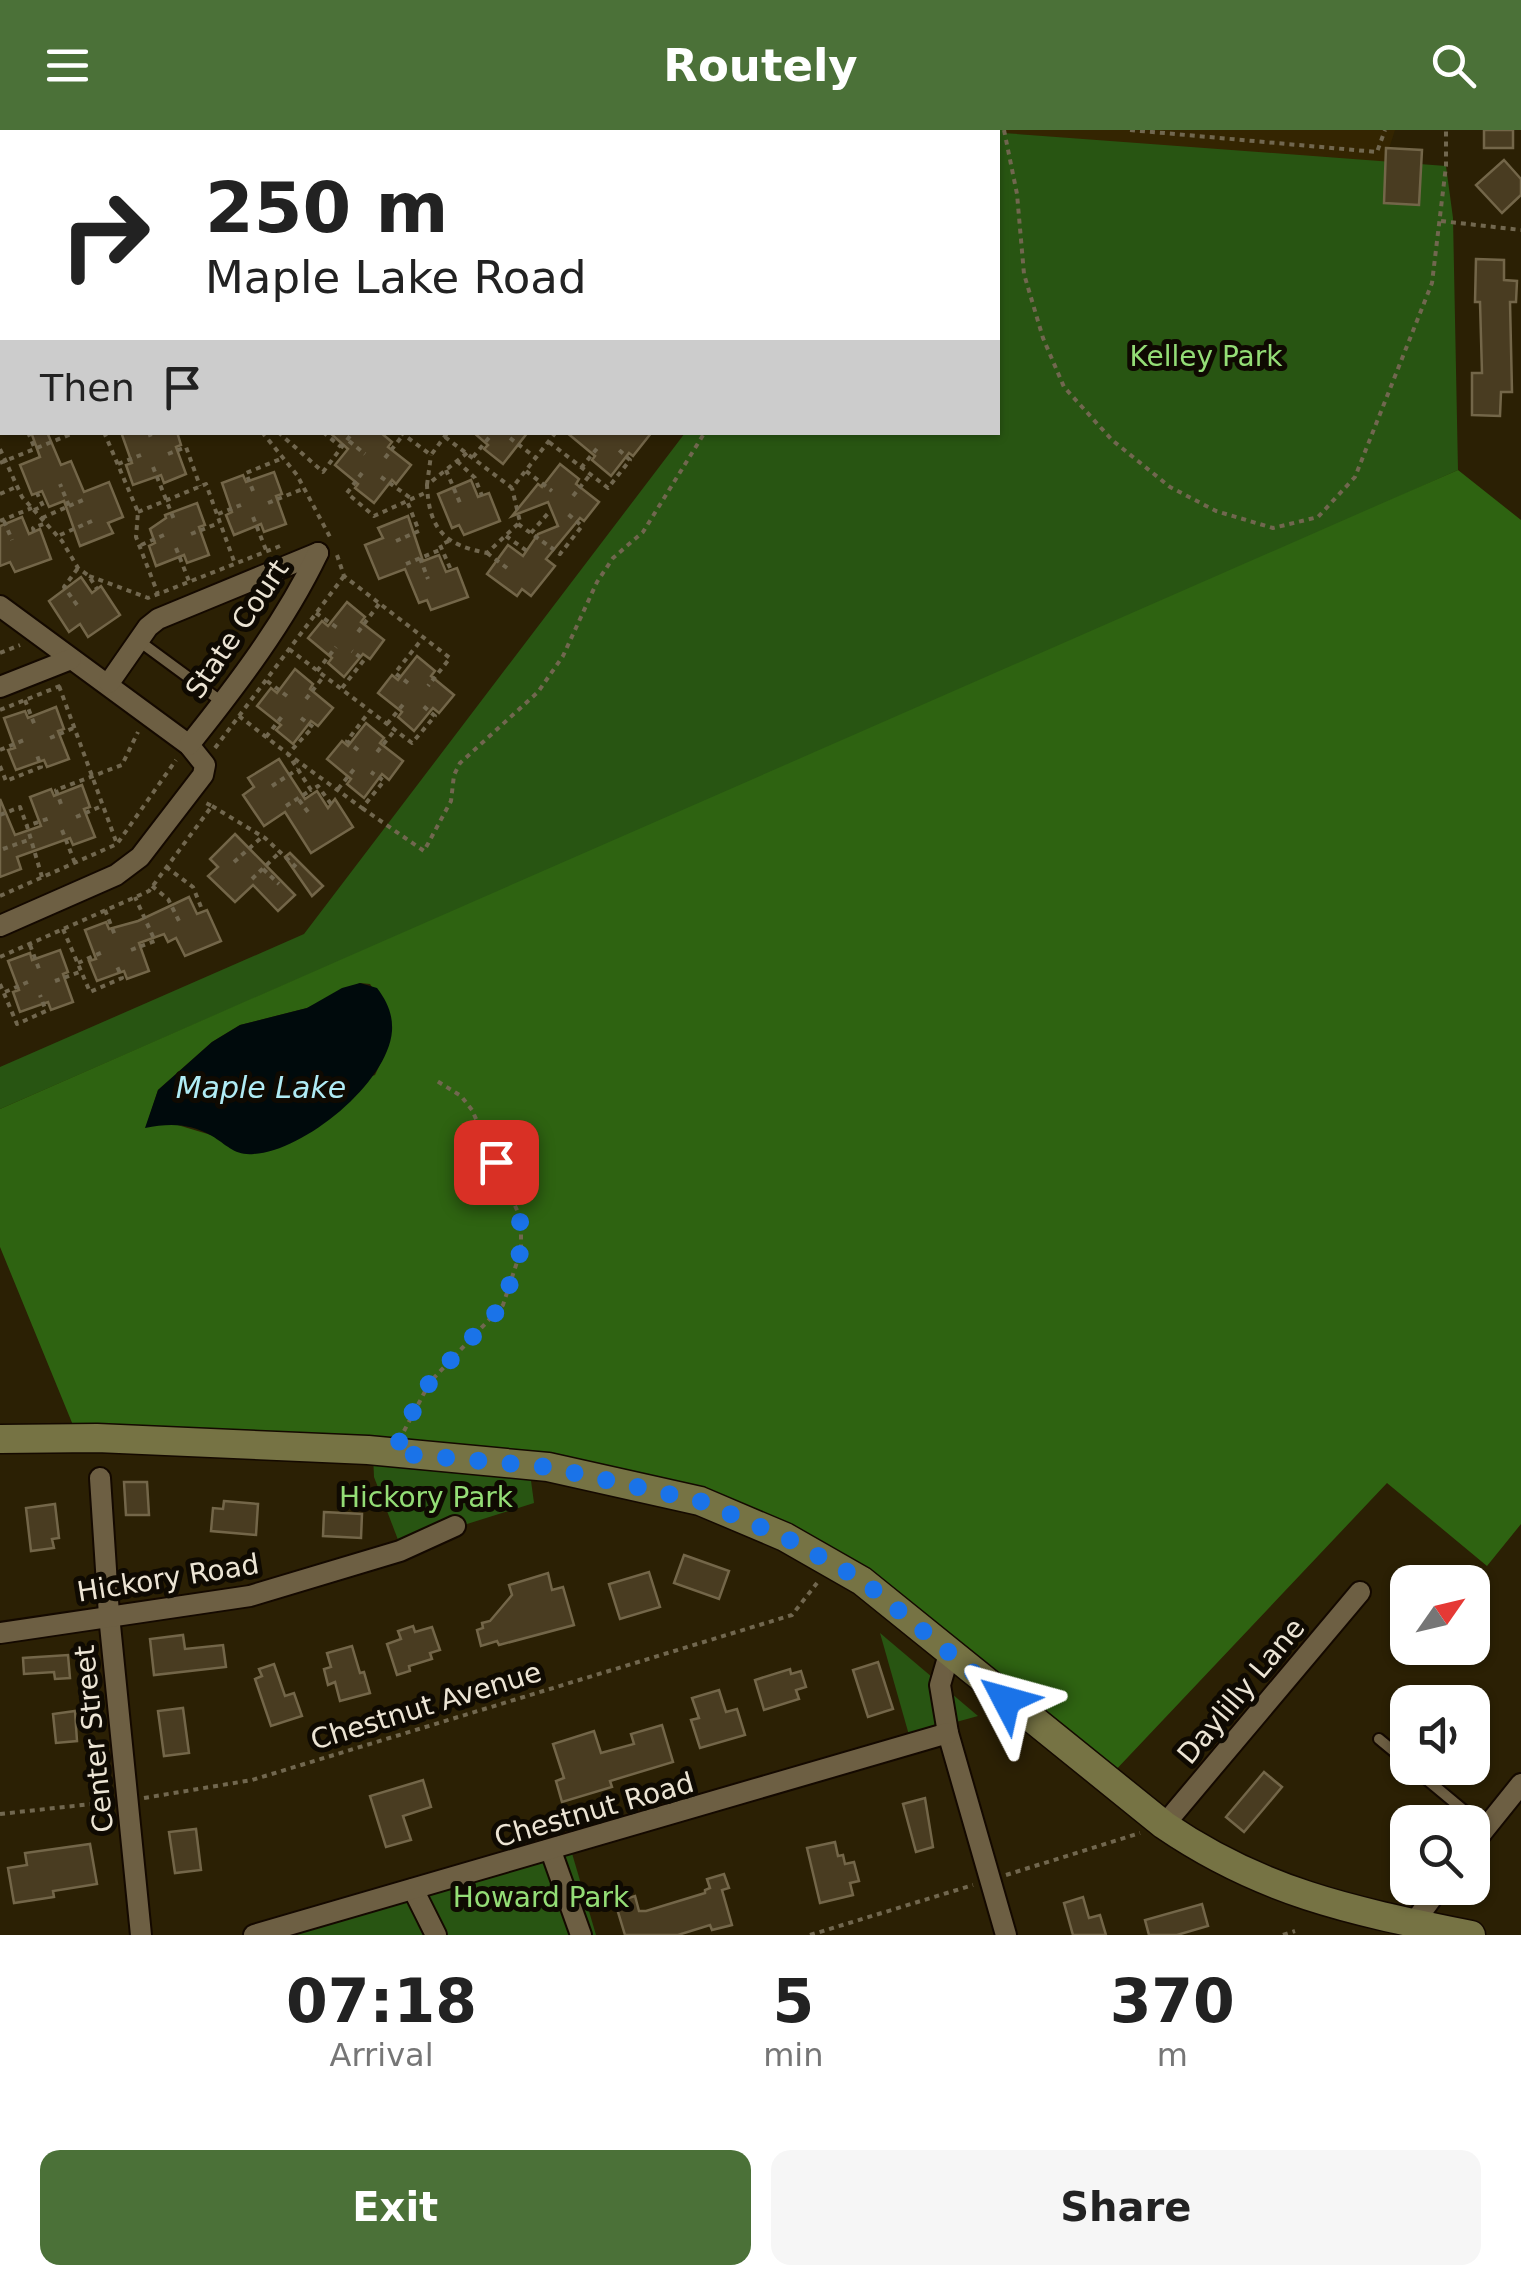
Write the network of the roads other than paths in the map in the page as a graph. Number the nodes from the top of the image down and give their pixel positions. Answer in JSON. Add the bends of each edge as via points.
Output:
{"nodes":[{"id":1,"x":0,"y":606,"type":"edge"},
{"id":2,"x":139,"y":640,"type":"junction"},
{"id":3,"x":73,"y":669,"type":"junction"},
{"id":4,"x":109,"y":683,"type":"junction"},
{"id":5,"x":0,"y":687,"type":"edge"},
{"id":6,"x":231,"y":709,"type":"junction"},
{"id":7,"x":190,"y":753,"type":"junction"},
{"id":8,"x":0,"y":926,"type":"edge"},
{"id":9,"x":0,"y":1440,"type":"edge"},
{"id":10,"x":100,"y":1478,"type":"dead end"},
{"id":11,"x":455,"y":1526,"type":"dead end"},
{"id":12,"x":1360,"y":1592,"type":"dead end"},
{"id":13,"x":109,"y":1615,"type":"junction"},
{"id":14,"x":0,"y":1633,"type":"edge"},
{"id":15,"x":949,"y":1654,"type":"junction"},
{"id":16,"x":948,"y":1733,"type":"junction"},
{"id":17,"x":1379,"y":1739,"type":"dead end"},
{"id":18,"x":1390,"y":1748,"type":"edge"},
{"id":19,"x":1521,"y":1784,"type":"edge"},
{"id":20,"x":1429,"y":1785,"type":"edge"},
{"id":21,"x":1449,"y":1805,"type":"edge"},
{"id":22,"x":1490,"y":1822,"type":"edge"},
{"id":23,"x":1164,"y":1826,"type":"junction"},
{"id":24,"x":551,"y":1851,"type":"junction"},
{"id":25,"x":412,"y":1890,"type":"junction"},
{"id":26,"x":1427,"y":1905,"type":"edge"},
{"id":27,"x":1413,"y":1924,"type":"junction"},
{"id":28,"x":141,"y":1935,"type":"edge"},
{"id":29,"x":254,"y":1935,"type":"edge"},
{"id":30,"x":436,"y":1935,"type":"edge"},
{"id":31,"x":581,"y":1935,"type":"edge"},
{"id":32,"x":1006,"y":1935,"type":"edge"},
{"id":33,"x":1471,"y":1935,"type":"edge"}],
"edges":[{"from":1,"to":3,"type":"street"},
{"from":2,"to":4,"type":"street","name":"State Court"},
{"from":2,"to":6,"type":"lane"},
{"from":2,"to":6,"type":"street","name":"State Court","via":[[158,619],[318,553]]},
{"from":3,"to":4,"type":"street"},
{"from":3,"to":5,"type":"street"},
{"from":4,"to":7,"type":"street"},
{"from":6,"to":7,"type":"street","name":"State Court"},
{"from":7,"to":8,"type":"street","name":"State Court","via":[[205,764],[203,775],[140,857],[116,875]]},
{"from":9,"to":15,"type":"street","via":[[96,1438],[394,1453],[548,1467],[643,1486],[700,1501],[786,1538],[862,1580]]},
{"from":10,"to":13,"type":"street","name":"Center Street"},
{"from":11,"to":13,"type":"street","name":"Hickory Road","via":[[400,1551],[250,1596]]},
{"from":12,"to":23,"type":"street","name":"Daylilly Lane"},
{"from":13,"to":14,"type":"street","name":"Hickory Road"},
{"from":13,"to":28,"type":"street","name":"Center Street"},
{"from":15,"to":16,"type":"street","via":[[940,1685]]},
{"from":15,"to":23,"type":"street"},
{"from":16,"to":24,"type":"street","name":"Chestnut Road"},
{"from":16,"to":32,"type":"street"},
{"from":17,"to":18,"type":"lane"},
{"from":19,"to":22,"type":"street"},
{"from":20,"to":21,"type":"lane"},
{"from":23,"to":27,"type":"street","via":[[1248,1875],[1311,1899]]},
{"from":24,"to":25,"type":"street","name":"Chestnut Road"},
{"from":24,"to":31,"type":"street"},
{"from":25,"to":29,"type":"street","name":"Chestnut Road"},
{"from":25,"to":30,"type":"street"},
{"from":26,"to":27,"type":"street"},
{"from":27,"to":33,"type":"street"}]}
